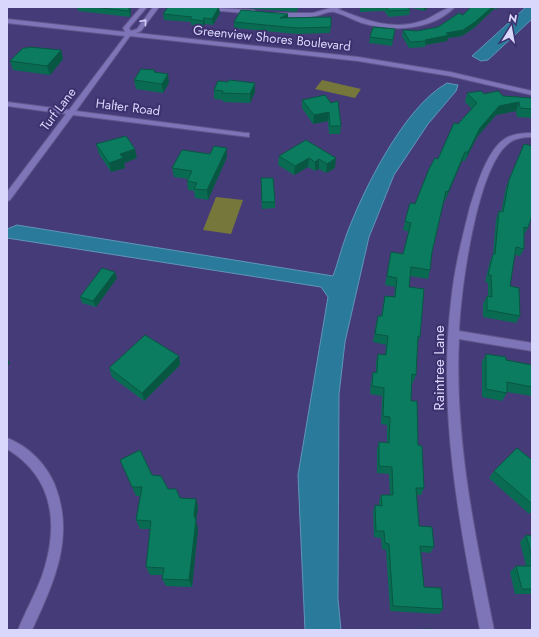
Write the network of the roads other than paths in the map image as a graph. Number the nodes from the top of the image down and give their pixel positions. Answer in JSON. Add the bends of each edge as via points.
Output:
{"nodes":[{"id":1,"x":144,"y":7,"type":"edge"},
{"id":2,"x":156,"y":7,"type":"edge"},
{"id":3,"x":200,"y":7,"type":"edge"},
{"id":4,"x":452,"y":7,"type":"edge"},
{"id":5,"x":337,"y":8,"type":"edge"},
{"id":6,"x":263,"y":14,"type":"edge"},
{"id":7,"x":270,"y":14,"type":"edge"},
{"id":8,"x":7,"y":21,"type":"edge"},
{"id":9,"x":129,"y":34,"type":"junction"},
{"id":10,"x":532,"y":93,"type":"edge"},
{"id":11,"x":7,"y":104,"type":"edge"},
{"id":12,"x":71,"y":112,"type":"junction"},
{"id":13,"x":246,"y":135,"type":"dead end"},
{"id":14,"x":532,"y":135,"type":"edge"},
{"id":15,"x":7,"y":198,"type":"edge"},
{"id":16,"x":453,"y":334,"type":"junction"},
{"id":17,"x":532,"y":348,"type":"edge"},
{"id":18,"x":7,"y":443,"type":"edge"},
{"id":19,"x":25,"y":630,"type":"edge"},
{"id":20,"x":487,"y":630,"type":"edge"}],
"edges":[{"from":1,"to":9,"type":"street","name":"Turf Lane","via":[[126,28]]},
{"from":9,"to":2,"type":"street","name":"Turf Lane","one_way":true,"via":[[139,30]]},
{"from":3,"to":6,"type":"street"},
{"from":4,"to":5,"type":"street","via":[[433,21],[397,27],[367,23]]},
{"from":5,"to":7,"type":"street","via":[[303,16]]},
{"from":8,"to":9,"type":"street","name":"Greenview Shores Boulevard"},
{"from":9,"to":10,"type":"street","name":"Greenview Shores Boulevard","via":[[395,64]]},
{"from":9,"to":12,"type":"street","name":"Turf Lane"},
{"from":11,"to":12,"type":"street","name":"Halter Road"},
{"from":12,"to":13,"type":"street","name":"Halter Road"},
{"from":12,"to":15,"type":"street","name":"Turf Lane"},
{"from":14,"to":16,"type":"street","name":"Raintree Lane","via":[[517,137],[503,144],[480,189],[463,249]]},
{"from":16,"to":17,"type":"street"},
{"from":16,"to":20,"type":"street","name":"Raintree Lane","via":[[454,421],[460,481]]},
{"from":18,"to":19,"type":"street","via":[[30,457],[42,470],[52,490],[58,514],[58,535],[51,570]]}]}
